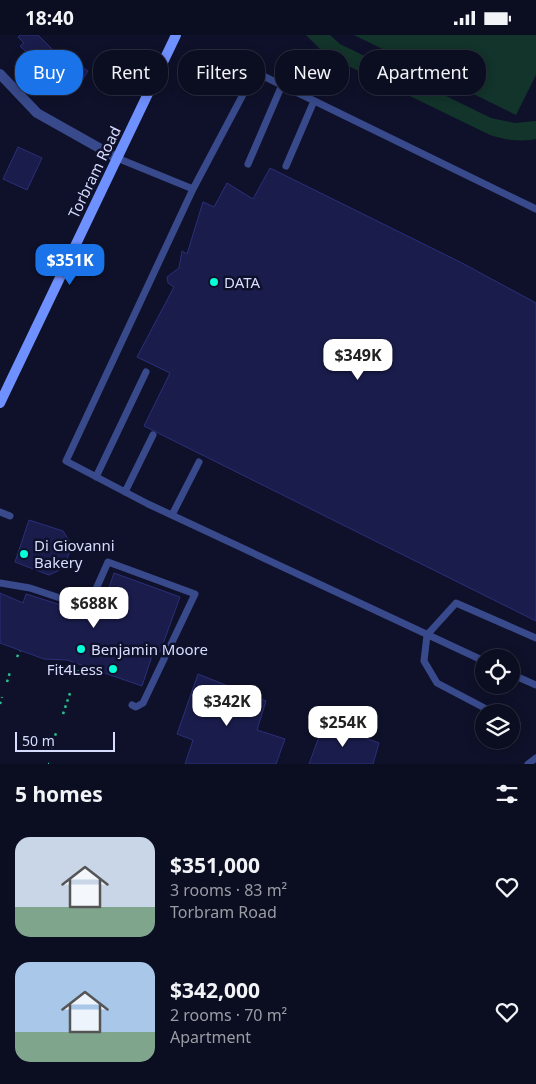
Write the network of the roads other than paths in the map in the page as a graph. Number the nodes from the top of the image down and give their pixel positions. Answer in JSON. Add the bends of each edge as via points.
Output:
{"nodes":[{"id":1,"x":176,"y":35,"type":"edge"},
{"id":2,"x":0,"y":75,"type":"edge"},
{"id":3,"x":275,"y":82,"type":"edge"},
{"id":4,"x":278,"y":95,"type":"edge"},
{"id":5,"x":302,"y":95,"type":"edge"},
{"id":6,"x":314,"y":101,"type":"junction"},
{"id":7,"x":117,"y":158,"type":"junction"},
{"id":8,"x":248,"y":164,"type":"dead end"},
{"id":9,"x":286,"y":166,"type":"dead end"},
{"id":10,"x":193,"y":189,"type":"junction"},
{"id":11,"x":536,"y":209,"type":"edge"},
{"id":12,"x":146,"y":372,"type":"dead end"},
{"id":13,"x":0,"y":403,"type":"edge"},
{"id":14,"x":153,"y":435,"type":"dead end"},
{"id":15,"x":199,"y":462,"type":"dead end"},
{"id":16,"x":96,"y":477,"type":"junction"},
{"id":17,"x":125,"y":492,"type":"junction"},
{"id":18,"x":0,"y":512,"type":"edge"},
{"id":19,"x":172,"y":515,"type":"junction"},
{"id":20,"x":10,"y":516,"type":"dead end"},
{"id":21,"x":0,"y":583,"type":"edge"},
{"id":22,"x":427,"y":635,"type":"junction"},
{"id":23,"x":536,"y":638,"type":"edge"},
{"id":24,"x":475,"y":657,"type":"edge"},
{"id":25,"x":520,"y":678,"type":"edge"},
{"id":26,"x":536,"y":685,"type":"edge"},
{"id":27,"x":477,"y":704,"type":"edge"},
{"id":28,"x":132,"y":705,"type":"dead end"},
{"id":29,"x":536,"y":758,"type":"edge"},
{"id":30,"x":528,"y":764,"type":"edge"}],
"edges":[{"from":1,"to":7,"type":"main road","name":"Torbram Road"},
{"from":2,"to":7,"type":"street","via":[[37,113]]},
{"from":3,"to":10,"type":"lane","via":[[255,72]]},
{"from":4,"to":8,"type":"lane"},
{"from":5,"to":6,"type":"lane"},
{"from":6,"to":9,"type":"lane"},
{"from":6,"to":11,"type":"lane"},
{"from":7,"to":10,"type":"lane"},
{"from":7,"to":13,"type":"main road","name":"Torbram Road"},
{"from":10,"to":16,"type":"lane","via":[[66,461]]},
{"from":12,"to":16,"type":"lane"},
{"from":14,"to":17,"type":"lane"},
{"from":15,"to":19,"type":"lane"},
{"from":16,"to":17,"type":"lane"},
{"from":17,"to":19,"type":"lane"},
{"from":18,"to":20,"type":"lane"},
{"from":19,"to":22,"type":"lane"},
{"from":21,"to":28,"type":"lane","via":[[30,588],[81,605],[92,598],[108,562],[195,594],[143,703],[136,707]]},
{"from":22,"to":23,"type":"lane","via":[[456,603]]},
{"from":22,"to":24,"type":"lane"},
{"from":22,"to":27,"type":"lane","via":[[424,661],[437,683]]},
{"from":25,"to":26,"type":"lane"},
{"from":29,"to":30,"type":"lane"}]}
